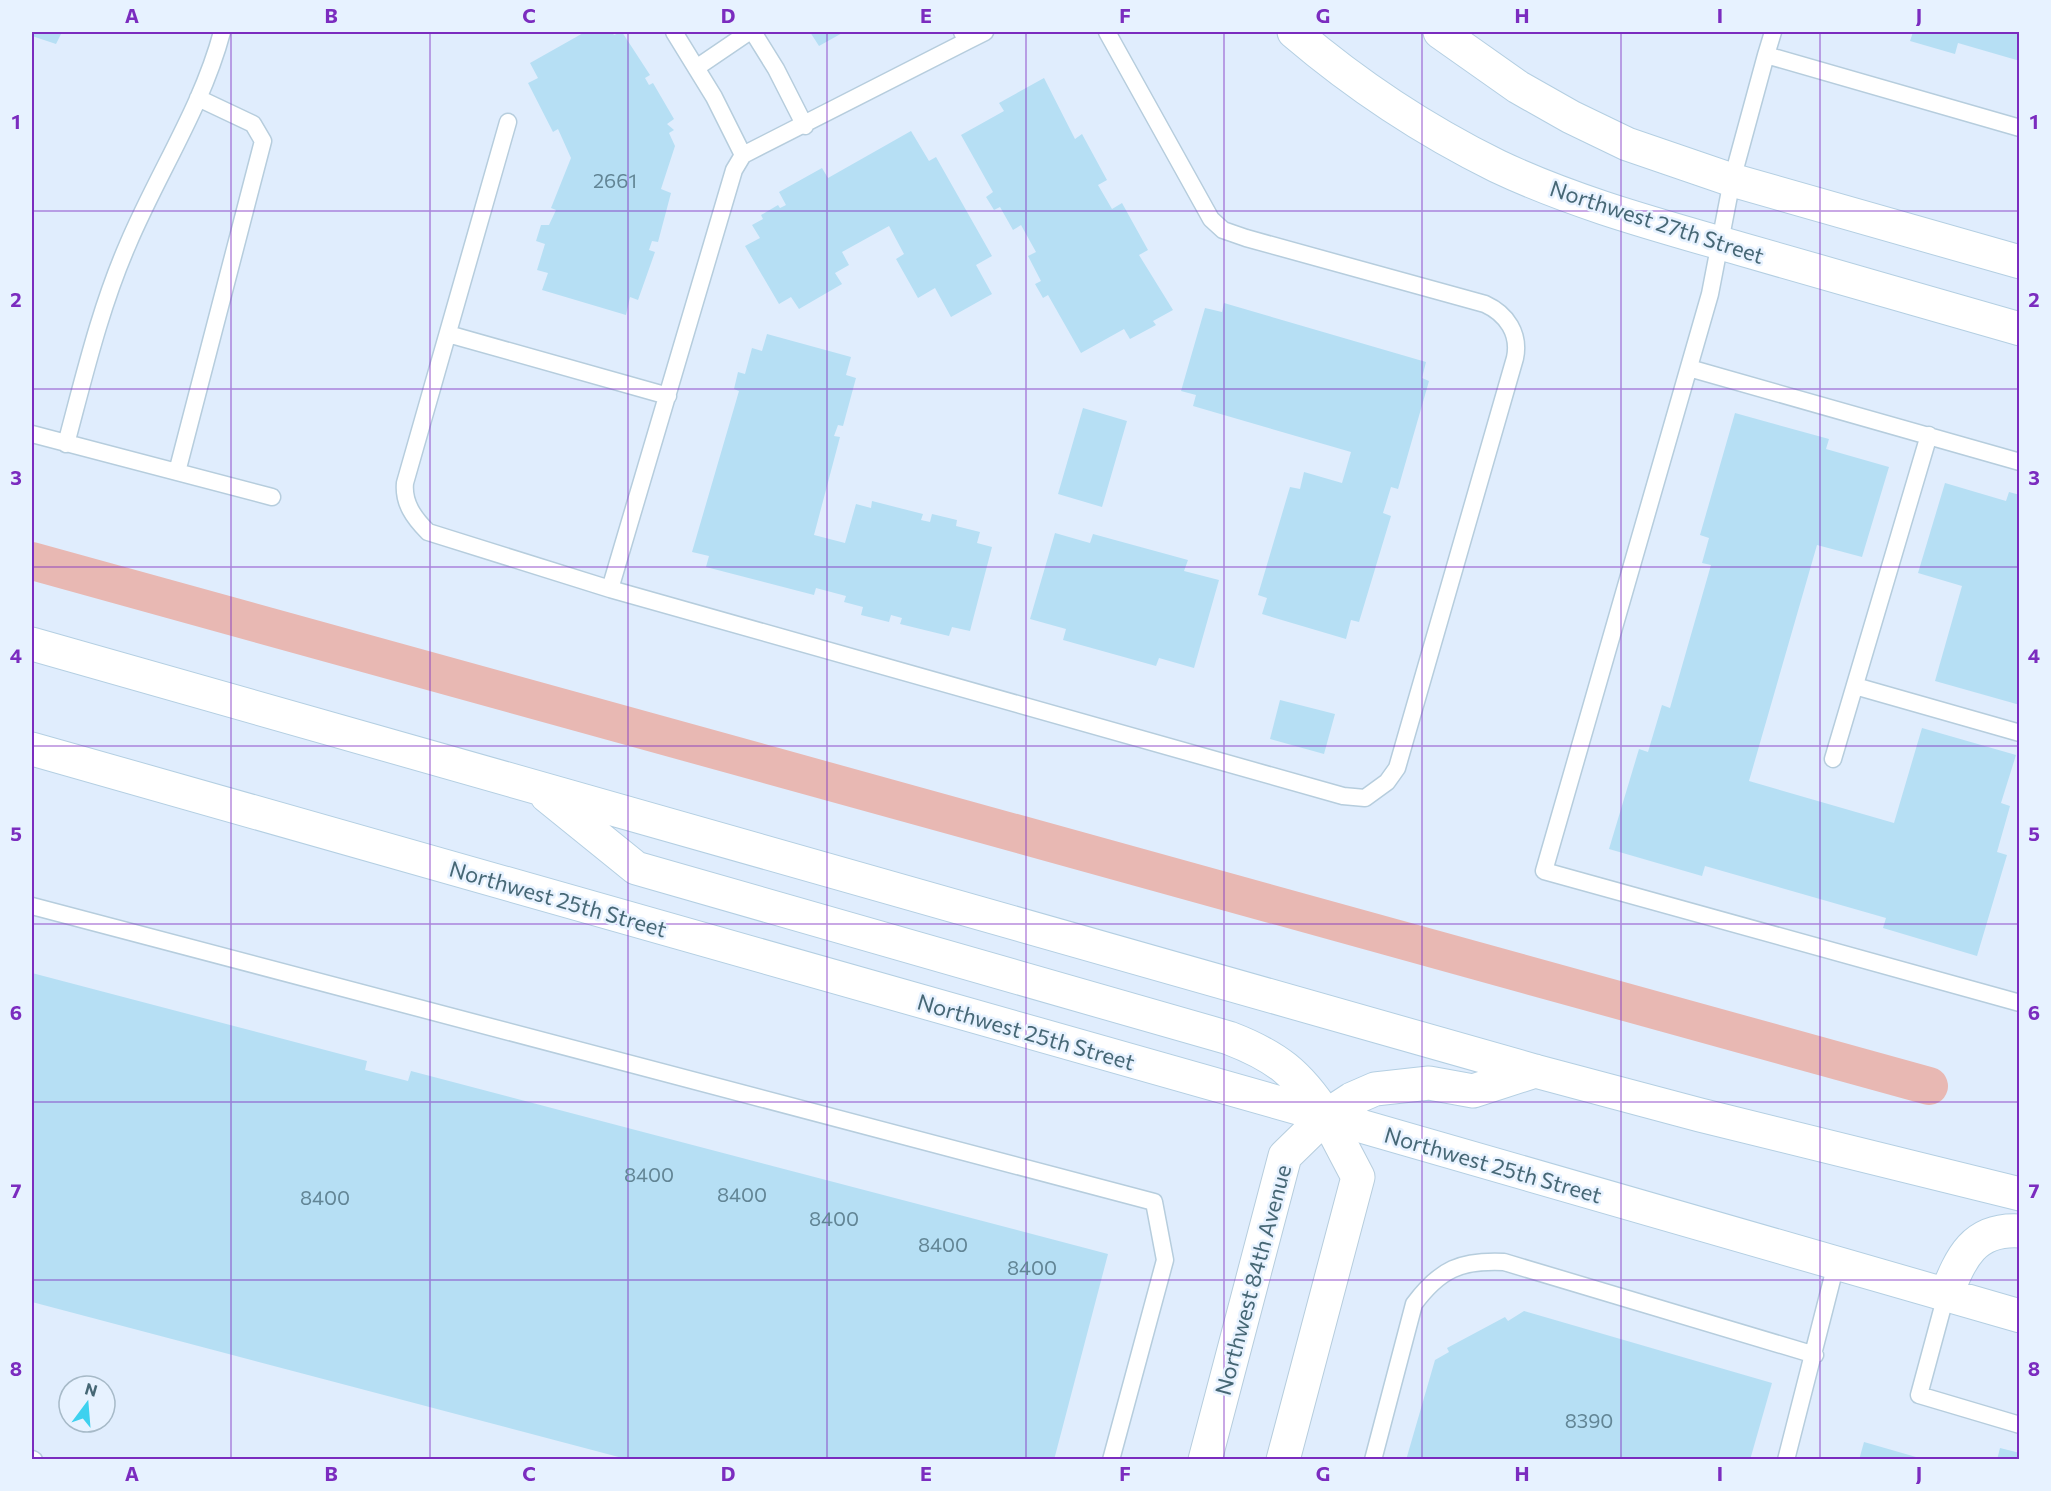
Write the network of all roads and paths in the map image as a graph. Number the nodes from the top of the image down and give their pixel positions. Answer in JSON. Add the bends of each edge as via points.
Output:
{"nodes":[{"id":1,"x":222,"y":32,"type":"edge"},
{"id":2,"x":674,"y":32,"type":"edge"},
{"id":3,"x":751,"y":32,"type":"edge"},
{"id":4,"x":985,"y":32,"type":"edge"},
{"id":5,"x":1107,"y":32,"type":"edge"},
{"id":6,"x":1294,"y":32,"type":"edge"},
{"id":7,"x":1440,"y":32,"type":"edge"},
{"id":8,"x":1773,"y":32,"type":"edge"},
{"id":9,"x":964,"y":36,"type":"edge"},
{"id":10,"x":1766,"y":55,"type":"junction"},
{"id":11,"x":696,"y":68,"type":"junction"},
{"id":12,"x":198,"y":98,"type":"junction"},
{"id":13,"x":508,"y":122,"type":"dead end"},
{"id":14,"x":805,"y":126,"type":"junction"},
{"id":15,"x":2019,"y":128,"type":"edge"},
{"id":16,"x":743,"y":156,"type":"junction"},
{"id":17,"x":1732,"y":180,"type":"junction"},
{"id":18,"x":1718,"y":243,"type":"junction"},
{"id":19,"x":2019,"y":262,"type":"edge"},
{"id":20,"x":2019,"y":329,"type":"edge"},
{"id":21,"x":448,"y":334,"type":"junction"},
{"id":22,"x":1689,"y":368,"type":"junction"},
{"id":23,"x":668,"y":396,"type":"junction"},
{"id":24,"x":32,"y":434,"type":"edge"},
{"id":25,"x":1929,"y":435,"type":"junction"},
{"id":26,"x":66,"y":444,"type":"junction"},
{"id":27,"x":2019,"y":462,"type":"edge"},
{"id":28,"x":177,"y":472,"type":"junction"},
{"id":29,"x":272,"y":496,"type":"dead end"},
{"id":30,"x":610,"y":589,"type":"junction"},
{"id":31,"x":32,"y":644,"type":"edge"},
{"id":32,"x":1855,"y":686,"type":"junction"},
{"id":33,"x":2019,"y":733,"type":"edge"},
{"id":34,"x":32,"y":749,"type":"edge"},
{"id":35,"x":1833,"y":759,"type":"dead end"},
{"id":36,"x":534,"y":786,"type":"junction"},
{"id":37,"x":32,"y":906,"type":"edge"},
{"id":38,"x":2019,"y":1003,"type":"edge"},
{"id":39,"x":1535,"y":1071,"type":"junction"},
{"id":40,"x":1326,"y":1116,"type":"junction"},
{"id":41,"x":2019,"y":1194,"type":"edge"},
{"id":42,"x":2019,"y":1231,"type":"edge"},
{"id":43,"x":1836,"y":1264,"type":"junction"},
{"id":44,"x":1946,"y":1295,"type":"junction"},
{"id":45,"x":2019,"y":1316,"type":"edge"},
{"id":46,"x":1815,"y":1355,"type":"junction"},
{"id":47,"x":2019,"y":1425,"type":"edge"},
{"id":48,"x":1111,"y":1460,"type":"edge"},
{"id":49,"x":1205,"y":1460,"type":"edge"},
{"id":50,"x":1283,"y":1460,"type":"edge"},
{"id":51,"x":1373,"y":1460,"type":"edge"},
{"id":52,"x":1786,"y":1460,"type":"edge"}],
"edges":[{"from":1,"to":12,"type":"lane"},
{"from":2,"to":11,"type":"lane"},
{"from":3,"to":11,"type":"lane"},
{"from":3,"to":14,"type":"lane","via":[[776,69]]},
{"from":4,"to":9,"type":"lane"},
{"from":5,"to":30,"type":"lane","via":[[1217,226],[1246,238],[1485,304],[1501,313],[1514,332],[1515,358],[1392,777],[1365,798],[1343,796]]},
{"from":6,"to":18,"type":"main road","name":"Northwest 27th Street","via":[[1341,70],[1417,121],[1498,166],[1583,202]]},
{"from":7,"to":17,"type":"main road","via":[[1518,87],[1571,117],[1662,158]]},
{"from":8,"to":10,"type":"lane"},
{"from":9,"to":14,"type":"lane"},
{"from":10,"to":15,"type":"lane"},
{"from":10,"to":17,"type":"lane"},
{"from":11,"to":16,"type":"lane"},
{"from":12,"to":26,"type":"lane","via":[[114,278]]},
{"from":12,"to":28,"type":"lane","via":[[253,124],[263,141]]},
{"from":13,"to":21,"type":"lane"},
{"from":14,"to":16,"type":"lane"},
{"from":16,"to":23,"type":"lane","via":[[727,186]]},
{"from":17,"to":18,"type":"lane"},
{"from":17,"to":19,"type":"main road"},
{"from":18,"to":20,"type":"main road","name":"Northwest 27th Street"},
{"from":18,"to":22,"type":"lane","via":[[1710,294]]},
{"from":21,"to":23,"type":"lane"},
{"from":21,"to":30,"type":"lane","via":[[405,483],[405,496],[415,518],[436,535]]},
{"from":22,"to":25,"type":"lane"},
{"from":22,"to":38,"type":"lane","via":[[1544,871]]},
{"from":23,"to":30,"type":"lane"},
{"from":24,"to":26,"type":"lane"},
{"from":25,"to":27,"type":"lane"},
{"from":25,"to":32,"type":"lane"},
{"from":26,"to":28,"type":"lane"},
{"from":28,"to":29,"type":"lane"},
{"from":31,"to":36,"type":"main road"},
{"from":32,"to":33,"type":"lane"},
{"from":32,"to":35,"type":"lane"},
{"from":34,"to":40,"type":"main road","name":"Northwest 25th Street"},
{"from":36,"to":39,"type":"main road"},
{"from":36,"to":40,"type":"main road","via":[[636,868],[1229,1038],[1260,1050],[1287,1067],[1308,1088]]},
{"from":37,"to":48,"type":"lane","via":[[1154,1202],[1165,1260]]},
{"from":39,"to":40,"type":"main road","name":"Northwest 84th Avenue","via":[[1473,1091],[1429,1083],[1375,1089]]},
{"from":39,"to":41,"type":"main road"},
{"from":40,"to":43,"type":"main road","name":"Northwest 25th Street"},
{"from":40,"to":49,"type":"main road","name":"Northwest 84th Avenue","via":[[1285,1156]]},
{"from":40,"to":50,"type":"main road","via":[[1358,1177]]},
{"from":42,"to":44,"type":"main road","via":[[1988,1234],[1976,1242],[1958,1267]]},
{"from":43,"to":44,"type":"main road","name":"Northwest 25th Street"},
{"from":43,"to":46,"type":"lane"},
{"from":44,"to":45,"type":"main road","name":"Northwest 25th Street"},
{"from":44,"to":47,"type":"lane","via":[[1919,1395]]},
{"from":46,"to":51,"type":"lane","via":[[1504,1262],[1478,1261],[1437,1277],[1414,1304]]},
{"from":46,"to":52,"type":"lane"}]}
